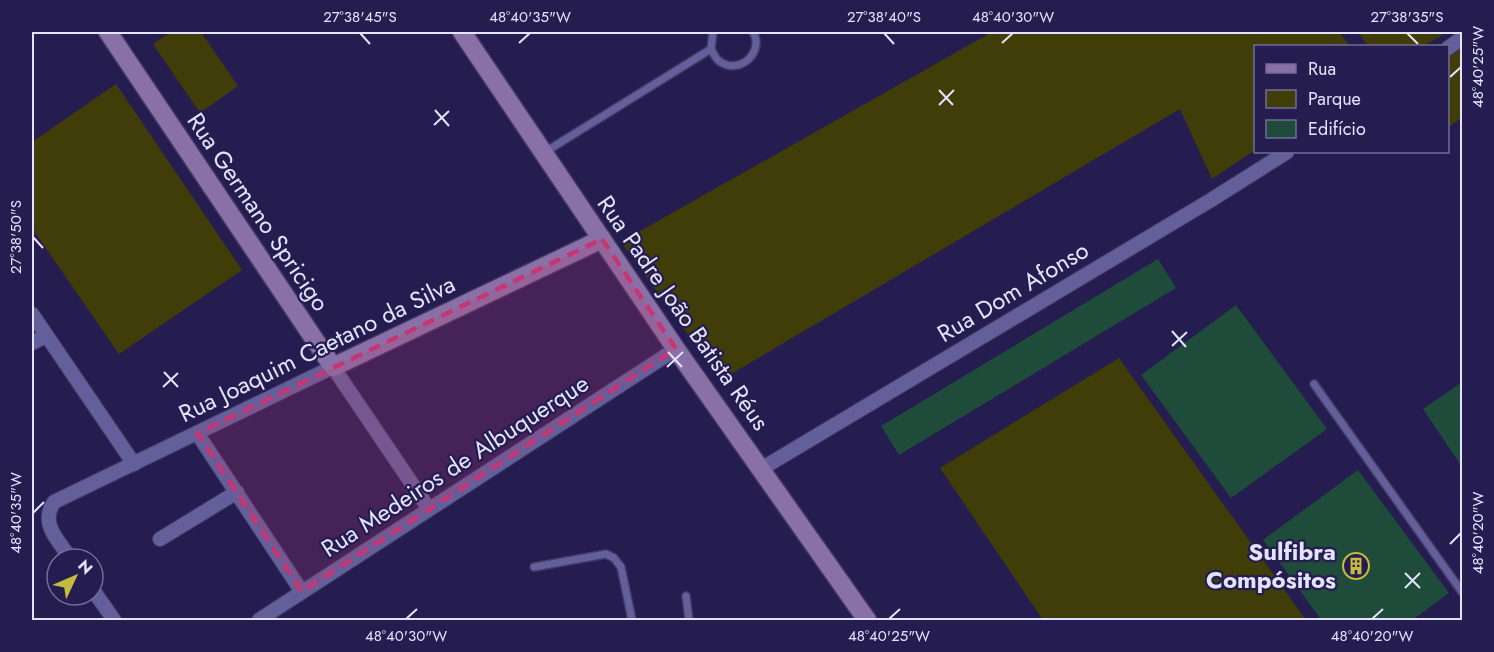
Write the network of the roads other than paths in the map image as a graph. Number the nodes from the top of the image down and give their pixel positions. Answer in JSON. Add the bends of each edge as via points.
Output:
{"nodes":[{"id":1,"x":108,"y":32,"type":"edge"},
{"id":2,"x":462,"y":32,"type":"edge"},
{"id":3,"x":713,"y":32,"type":"edge"},
{"id":4,"x":753,"y":32,"type":"edge"},
{"id":5,"x":1462,"y":38,"type":"edge"},
{"id":6,"x":1449,"y":47,"type":"edge"},
{"id":7,"x":711,"y":49,"type":"junction"},
{"id":8,"x":544,"y":153,"type":"junction"},
{"id":9,"x":1285,"y":153,"type":"edge"},
{"id":10,"x":602,"y":239,"type":"junction"},
{"id":11,"x":32,"y":314,"type":"edge"},
{"id":12,"x":46,"y":336,"type":"junction"},
{"id":13,"x":32,"y":343,"type":"edge"},
{"id":14,"x":676,"y":349,"type":"junction"},
{"id":15,"x":333,"y":367,"type":"junction"},
{"id":16,"x":1314,"y":384,"type":"dead end"},
{"id":17,"x":197,"y":433,"type":"junction"},
{"id":18,"x":134,"y":464,"type":"junction"},
{"id":19,"x":761,"y":469,"type":"junction"},
{"id":20,"x":237,"y":492,"type":"junction"},
{"id":21,"x":429,"y":509,"type":"junction"},
{"id":22,"x":160,"y":539,"type":"dead end"},
{"id":23,"x":63,"y":547,"type":"edge"},
{"id":24,"x":534,"y":567,"type":"dead end"},
{"id":25,"x":302,"y":592,"type":"junction"},
{"id":26,"x":1462,"y":592,"type":"edge"},
{"id":27,"x":686,"y":596,"type":"dead end"},
{"id":28,"x":105,"y":607,"type":"edge"},
{"id":29,"x":114,"y":621,"type":"edge"},
{"id":30,"x":259,"y":621,"type":"edge"},
{"id":31,"x":632,"y":621,"type":"edge"},
{"id":32,"x":689,"y":621,"type":"edge"},
{"id":33,"x":867,"y":621,"type":"edge"}],
"edges":[{"from":1,"to":15,"type":"main road","name":"Rua Germano Spricigo"},
{"from":2,"to":8,"type":"main road","name":"Rua Padre João Batista Réus"},
{"from":3,"to":7,"type":"lane"},
{"from":4,"to":7,"type":"lane","via":[[757,37],[755,52],[746,63],[732,66],[719,61]]},
{"from":5,"to":6,"type":"street"},
{"from":7,"to":8,"type":"lane"},
{"from":8,"to":10,"type":"main road","name":"Rua Padre João Batista Réus"},
{"from":9,"to":19,"type":"street","name":"Rua Dom Afonso"},
{"from":10,"to":14,"type":"main road","name":"Rua Padre João Batista Réus"},
{"from":10,"to":15,"type":"main road","name":"Rua Joaquim Caetano da Silva"},
{"from":11,"to":12,"type":"street"},
{"from":12,"to":13,"type":"street"},
{"from":12,"to":18,"type":"street"},
{"from":14,"to":19,"type":"main road","name":"Rua Padre João Batista Réus"},
{"from":14,"to":21,"type":"street","name":"Rua Medeiros de Albuquerque"},
{"from":15,"to":17,"type":"street","name":"Rua Joaquim Caetano da Silva"},
{"from":15,"to":21,"type":"street","name":"Rua Germano Spricigo"},
{"from":16,"to":26,"type":"lane"},
{"from":17,"to":18,"type":"street","name":"Rua Joaquim Caetano da Silva"},
{"from":17,"to":20,"type":"street"},
{"from":18,"to":23,"type":"street","name":"Rua Joaquim Caetano da Silva","via":[[54,502],[48,519]]},
{"from":19,"to":33,"type":"main road","name":"Rua Padre João Batista Réus"},
{"from":20,"to":22,"type":"street"},
{"from":20,"to":25,"type":"street"},
{"from":21,"to":25,"type":"street","name":"Rua Medeiros de Albuquerque"},
{"from":24,"to":31,"type":"lane","via":[[606,554],[614,558],[621,567]]},
{"from":25,"to":30,"type":"street","name":"Rua Medeiros de Albuquerque"},
{"from":27,"to":32,"type":"lane"},
{"from":28,"to":29,"type":"street"}]}
